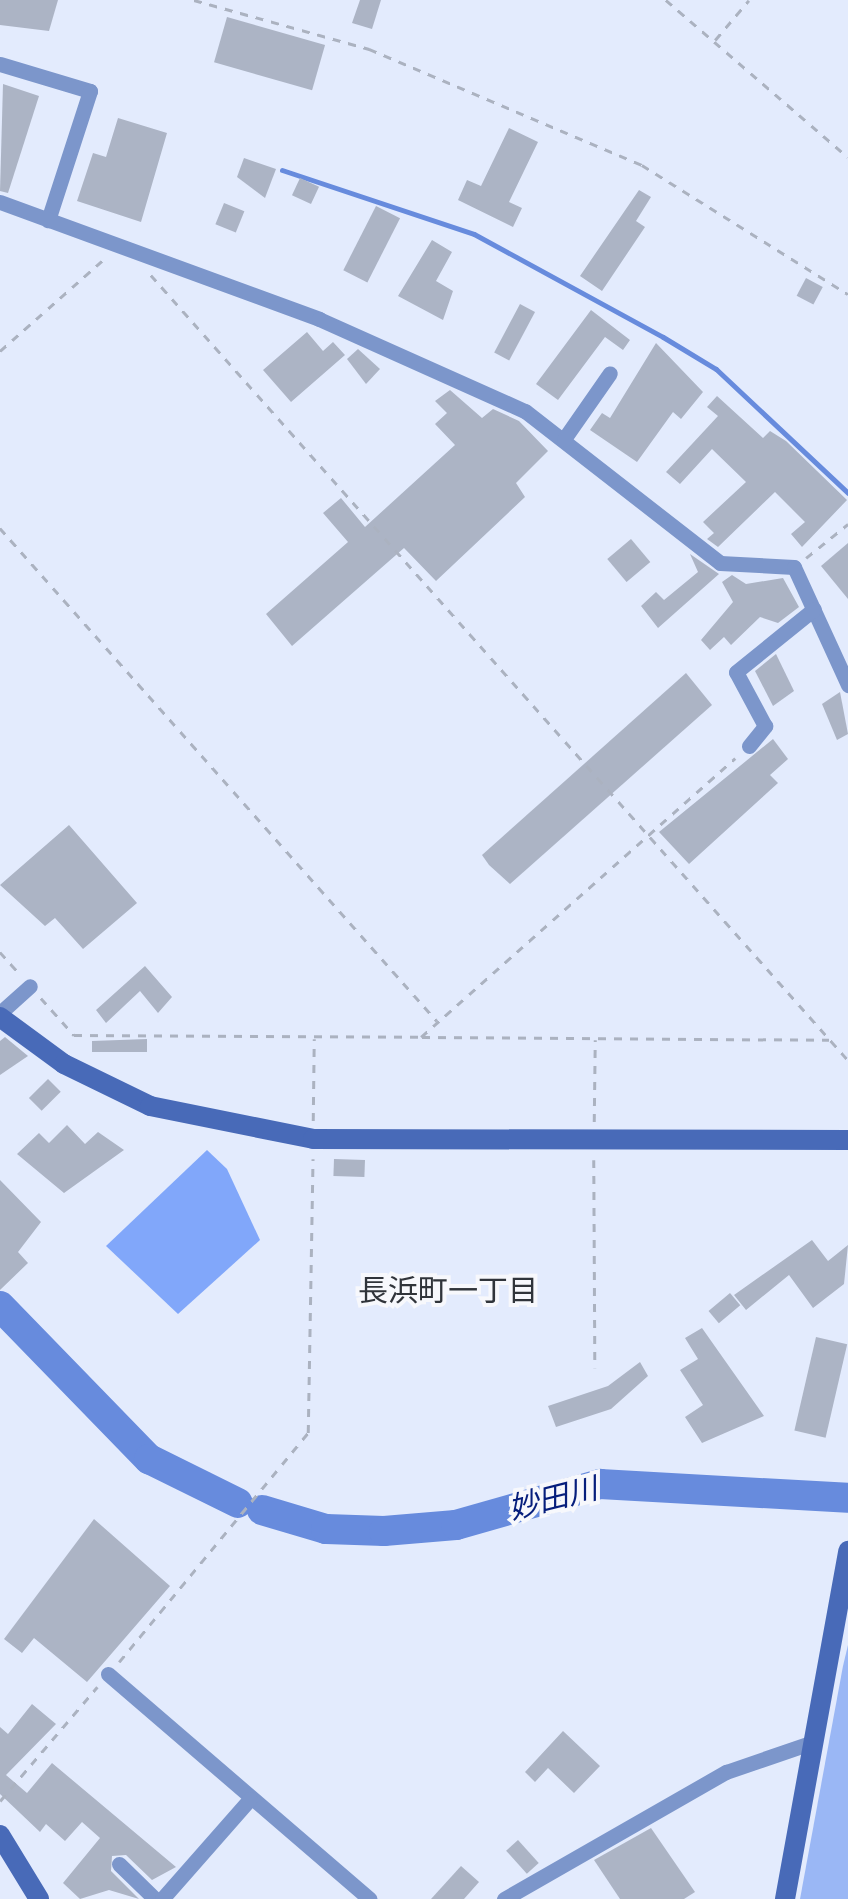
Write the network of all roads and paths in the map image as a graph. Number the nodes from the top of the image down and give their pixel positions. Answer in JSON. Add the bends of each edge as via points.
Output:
{"nodes":[{"id":1,"x":194,"y":0,"type":"edge"},
{"id":2,"x":666,"y":0,"type":"edge"},
{"id":3,"x":750,"y":0,"type":"edge"},
{"id":4,"x":714,"y":42,"type":"junction"},
{"id":5,"x":0,"y":64,"type":"edge"},
{"id":6,"x":848,"y":157,"type":"edge"},
{"id":7,"x":0,"y":202,"type":"edge"},
{"id":8,"x":48,"y":220,"type":"junction"},
{"id":9,"x":123,"y":243,"type":"junction"},
{"id":10,"x":149,"y":272,"type":"dead end"},
{"id":11,"x":848,"y":294,"type":"edge"},
{"id":12,"x":0,"y":351,"type":"edge"},
{"id":13,"x":610,"y":374,"type":"dead end"},
{"id":14,"x":564,"y":439,"type":"junction"},
{"id":15,"x":848,"y":524,"type":"edge"},
{"id":16,"x":0,"y":528,"type":"edge"},
{"id":17,"x":794,"y":567,"type":"junction"},
{"id":18,"x":814,"y":609,"type":"junction"},
{"id":19,"x":848,"y":685,"type":"edge"},
{"id":20,"x":749,"y":746,"type":"joint"},
{"id":21,"x":650,"y":834,"type":"junction"},
{"id":22,"x":30,"y":986,"type":"dead end"},
{"id":23,"x":0,"y":1015,"type":"edge"},
{"id":24,"x":438,"y":1022,"type":"junction"},
{"id":25,"x":74,"y":1034,"type":"dead end"},
{"id":26,"x":420,"y":1037,"type":"junction"},
{"id":27,"x":314,"y":1038,"type":"junction"},
{"id":28,"x":595,"y":1038,"type":"junction"},
{"id":29,"x":831,"y":1040,"type":"junction"},
{"id":30,"x":848,"y":1060,"type":"edge"},
{"id":31,"x":313,"y":1138,"type":"junction"},
{"id":32,"x":594,"y":1140,"type":"junction"},
{"id":33,"x":848,"y":1140,"type":"edge"},
{"id":34,"x":595,"y":1368,"type":"dead end"},
{"id":35,"x":848,"y":1551,"type":"edge"},
{"id":36,"x":109,"y":1674,"type":"junction"},
{"id":37,"x":813,"y":1742,"type":"junction"},
{"id":38,"x":250,"y":1798,"type":"junction"},
{"id":39,"x":0,"y":1801,"type":"edge"},
{"id":40,"x":0,"y":1835,"type":"edge"},
{"id":41,"x":6,"y":1858,"type":"edge"},
{"id":42,"x":119,"y":1864,"type":"dead end"},
{"id":43,"x":39,"y":1899,"type":"edge"},
{"id":44,"x":159,"y":1899,"type":"edge"},
{"id":45,"x":370,"y":1899,"type":"edge"},
{"id":46,"x":504,"y":1899,"type":"edge"},
{"id":47,"x":785,"y":1899,"type":"edge"}],
"edges":[{"from":1,"to":11,"type":"path","via":[[369,49],[642,165]]},
{"from":2,"to":4,"type":"path"},
{"from":3,"to":4,"type":"path"},
{"from":4,"to":6,"type":"path"},
{"from":5,"to":8,"type":"street","via":[[90,91]]},
{"from":7,"to":8,"type":"street"},
{"from":8,"to":9,"type":"street"},
{"from":9,"to":12,"type":"path"},
{"from":9,"to":14,"type":"street","via":[[480,388]]},
{"from":10,"to":21,"type":"path"},
{"from":13,"to":14,"type":"street"},
{"from":14,"to":17,"type":"street","via":[[720,563]]},
{"from":15,"to":17,"type":"path"},
{"from":16,"to":24,"type":"path"},
{"from":17,"to":18,"type":"street"},
{"from":18,"to":19,"type":"street"},
{"from":18,"to":20,"type":"street","via":[[736,672],[765,726]]},
{"from":20,"to":21,"type":"path"},
{"from":21,"to":24,"type":"path"},
{"from":21,"to":29,"type":"path"},
{"from":22,"to":23,"type":"street"},
{"from":23,"to":31,"type":"street","via":[[64,1064],[150,1106]]},
{"from":24,"to":26,"type":"path"},
{"from":25,"to":27,"type":"path"},
{"from":26,"to":27,"type":"path"},
{"from":26,"to":28,"type":"path"},
{"from":27,"to":31,"type":"path"},
{"from":28,"to":29,"type":"path"},
{"from":28,"to":32,"type":"path"},
{"from":29,"to":30,"type":"path"},
{"from":31,"to":32,"type":"street"},
{"from":31,"to":36,"type":"path","via":[[308,1433]]},
{"from":32,"to":33,"type":"street"},
{"from":32,"to":34,"type":"path"},
{"from":35,"to":37,"type":"street"},
{"from":36,"to":38,"type":"street"},
{"from":36,"to":39,"type":"path"},
{"from":37,"to":46,"type":"street","via":[[726,1772]]},
{"from":37,"to":47,"type":"street"},
{"from":38,"to":44,"type":"street"},
{"from":38,"to":45,"type":"street"},
{"from":40,"to":41,"type":"street"},
{"from":41,"to":43,"type":"street"},
{"from":42,"to":44,"type":"street"}]}
